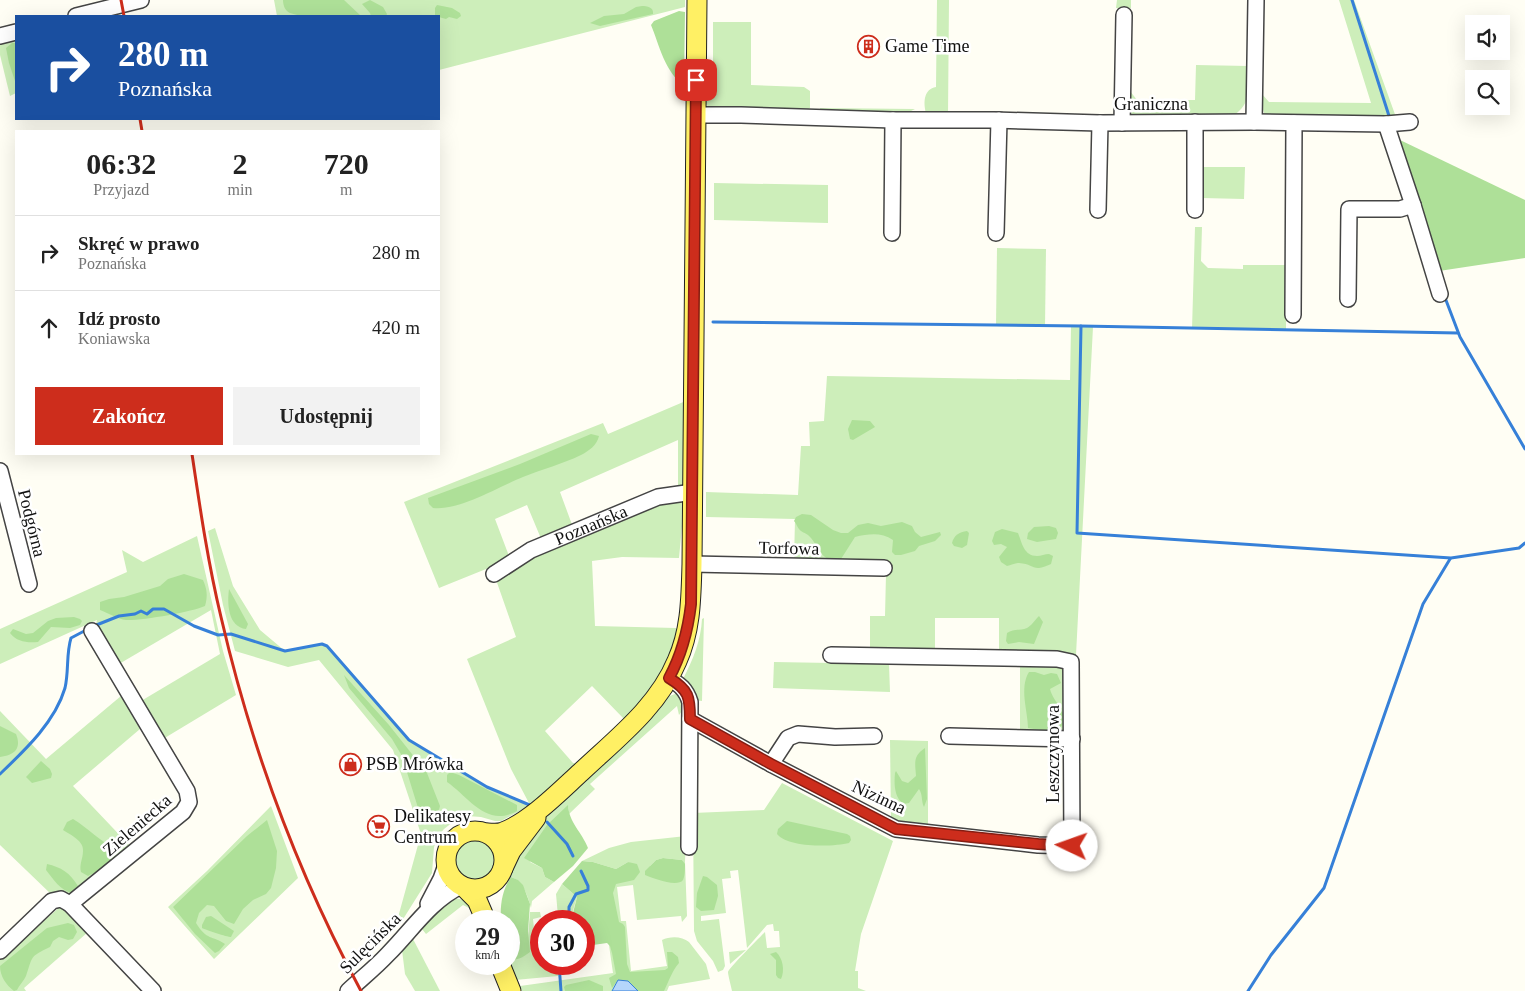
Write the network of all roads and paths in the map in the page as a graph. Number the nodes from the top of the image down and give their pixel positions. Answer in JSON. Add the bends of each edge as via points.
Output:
{"nodes":[{"id":1,"x":141,"y":0,"type":"edge"},
{"id":2,"x":697,"y":0,"type":"edge"},
{"id":3,"x":1256,"y":0,"type":"edge"},
{"id":4,"x":80,"y":15,"type":"edge"},
{"id":5,"x":1124,"y":15,"type":"dead end"},
{"id":6,"x":15,"y":32,"type":"edge"},
{"id":7,"x":0,"y":36,"type":"edge"},
{"id":8,"x":696,"y":115,"type":"junction"},
{"id":9,"x":893,"y":120,"type":"junction"},
{"id":10,"x":998,"y":120,"type":"junction"},
{"id":11,"x":1195,"y":122,"type":"junction"},
{"id":12,"x":1254,"y":122,"type":"junction"},
{"id":13,"x":1410,"y":122,"type":"dead end"},
{"id":14,"x":1100,"y":123,"type":"junction"},
{"id":15,"x":1122,"y":123,"type":"junction"},
{"id":16,"x":1294,"y":123,"type":"junction"},
{"id":17,"x":1386,"y":124,"type":"junction"},
{"id":18,"x":1413,"y":205,"type":"junction"},
{"id":19,"x":1098,"y":210,"type":"dead end"},
{"id":20,"x":1195,"y":210,"type":"dead end"},
{"id":21,"x":892,"y":232,"type":"dead end"},
{"id":22,"x":996,"y":233,"type":"dead end"},
{"id":23,"x":1440,"y":294,"type":"dead end"},
{"id":24,"x":1348,"y":299,"type":"dead end"},
{"id":25,"x":1293,"y":315,"type":"dead end"},
{"id":26,"x":0,"y":470,"type":"edge"},
{"id":27,"x":693,"y":492,"type":"junction"},
{"id":28,"x":692,"y":564,"type":"junction"},
{"id":29,"x":884,"y":568,"type":"dead end"},
{"id":30,"x":494,"y":574,"type":"dead end"},
{"id":31,"x":28,"y":584,"type":"dead end"},
{"id":32,"x":92,"y":631,"type":"dead end"},
{"id":33,"x":831,"y":655,"type":"dead end"},
{"id":34,"x":669,"y":678,"type":"junction"},
{"id":35,"x":690,"y":719,"type":"junction"},
{"id":36,"x":874,"y":736,"type":"dead end"},
{"id":37,"x":949,"y":736,"type":"dead end"},
{"id":38,"x":1072,"y":738,"type":"junction"},
{"id":39,"x":771,"y":764,"type":"junction"},
{"id":40,"x":549,"y":802,"type":"junction"},
{"id":41,"x":488,"y":833,"type":"junction"},
{"id":42,"x":1072,"y":846,"type":"joint"},
{"id":43,"x":689,"y":847,"type":"dead end"},
{"id":44,"x":446,"y":865,"type":"junction"},
{"id":45,"x":498,"y":876,"type":"junction"},
{"id":46,"x":463,"y":887,"type":"junction"},
{"id":47,"x":70,"y":904,"type":"junction"},
{"id":48,"x":481,"y":910,"type":"edge"},
{"id":49,"x":492,"y":910,"type":"edge"},
{"id":50,"x":418,"y":921,"type":"junction"},
{"id":51,"x":0,"y":951,"type":"edge"},
{"id":52,"x":504,"y":975,"type":"edge"},
{"id":53,"x":153,"y":991,"type":"edge"},
{"id":54,"x":348,"y":991,"type":"edge"},
{"id":55,"x":511,"y":991,"type":"edge"}],
"edges":[{"from":1,"to":4,"type":"street"},
{"from":2,"to":8,"type":"main road"},
{"from":3,"to":12,"type":"street"},
{"from":5,"to":15,"type":"street"},
{"from":6,"to":7,"type":"street"},
{"from":8,"to":9,"type":"street","name":"Graniczna"},
{"from":8,"to":27,"type":"main road"},
{"from":9,"to":10,"type":"street","name":"Graniczna"},
{"from":9,"to":21,"type":"street"},
{"from":10,"to":14,"type":"street","name":"Graniczna"},
{"from":10,"to":22,"type":"street"},
{"from":11,"to":12,"type":"street","name":"Graniczna"},
{"from":11,"to":15,"type":"street","name":"Graniczna"},
{"from":11,"to":20,"type":"street"},
{"from":12,"to":16,"type":"street","name":"Graniczna"},
{"from":13,"to":17,"type":"street","name":"Graniczna"},
{"from":14,"to":15,"type":"street","name":"Graniczna"},
{"from":14,"to":19,"type":"street"},
{"from":16,"to":17,"type":"street","name":"Graniczna"},
{"from":16,"to":25,"type":"street"},
{"from":17,"to":18,"type":"street"},
{"from":18,"to":23,"type":"street"},
{"from":18,"to":24,"type":"street","via":[[1400,209],[1349,209]]},
{"from":26,"to":31,"type":"street","name":"Podgórna"},
{"from":27,"to":28,"type":"main road"},
{"from":27,"to":30,"type":"street","name":"Poznańska","via":[[658,497],[531,550]]},
{"from":28,"to":29,"type":"street","name":"Torfowa"},
{"from":28,"to":34,"type":"main road","via":[[688,630]]},
{"from":32,"to":47,"type":"street","name":"Zieleniecka","via":[[187,791],[189,802],[183,812]]},
{"from":33,"to":38,"type":"street","name":"Leszczynowa","via":[[1071,662]]},
{"from":34,"to":35,"type":"street","via":[[686,691]]},
{"from":34,"to":40,"type":"main road","via":[[639,717]]},
{"from":35,"to":39,"type":"street","name":"Nizinna"},
{"from":35,"to":43,"type":"street"},
{"from":36,"to":39,"type":"street","via":[[798,734],[788,738]]},
{"from":37,"to":38,"type":"street"},
{"from":38,"to":42,"type":"street","name":"Leszczynowa"},
{"from":39,"to":42,"type":"street","name":"Nizinna","via":[[896,829]]},
{"from":40,"to":41,"type":"main road","via":[[515,826],[501,833]]},
{"from":40,"to":45,"type":"main road","via":[[516,843]]},
{"from":41,"to":44,"type":"main road","via":[[472,831],[459,835],[447,850]]},
{"from":41,"to":45,"type":"main road","via":[[502,849],[504,857]]},
{"from":44,"to":46,"type":"main road","via":[[454,880]]},
{"from":44,"to":50,"type":"street","name":"Sulęcińska"},
{"from":45,"to":46,"type":"main road","via":[[487,888]]},
{"from":45,"to":49,"type":"main road","via":[[491,895]]},
{"from":46,"to":48,"type":"main road","via":[[477,900]]},
{"from":46,"to":50,"type":"street","name":"Sulęcińska","via":[[441,898]]},
{"from":47,"to":51,"type":"street","via":[[61,899],[52,901]]},
{"from":47,"to":53,"type":"street"},
{"from":50,"to":54,"type":"street","name":"Sulęcińska","via":[[389,954]]},
{"from":52,"to":55,"type":"main road"}]}
